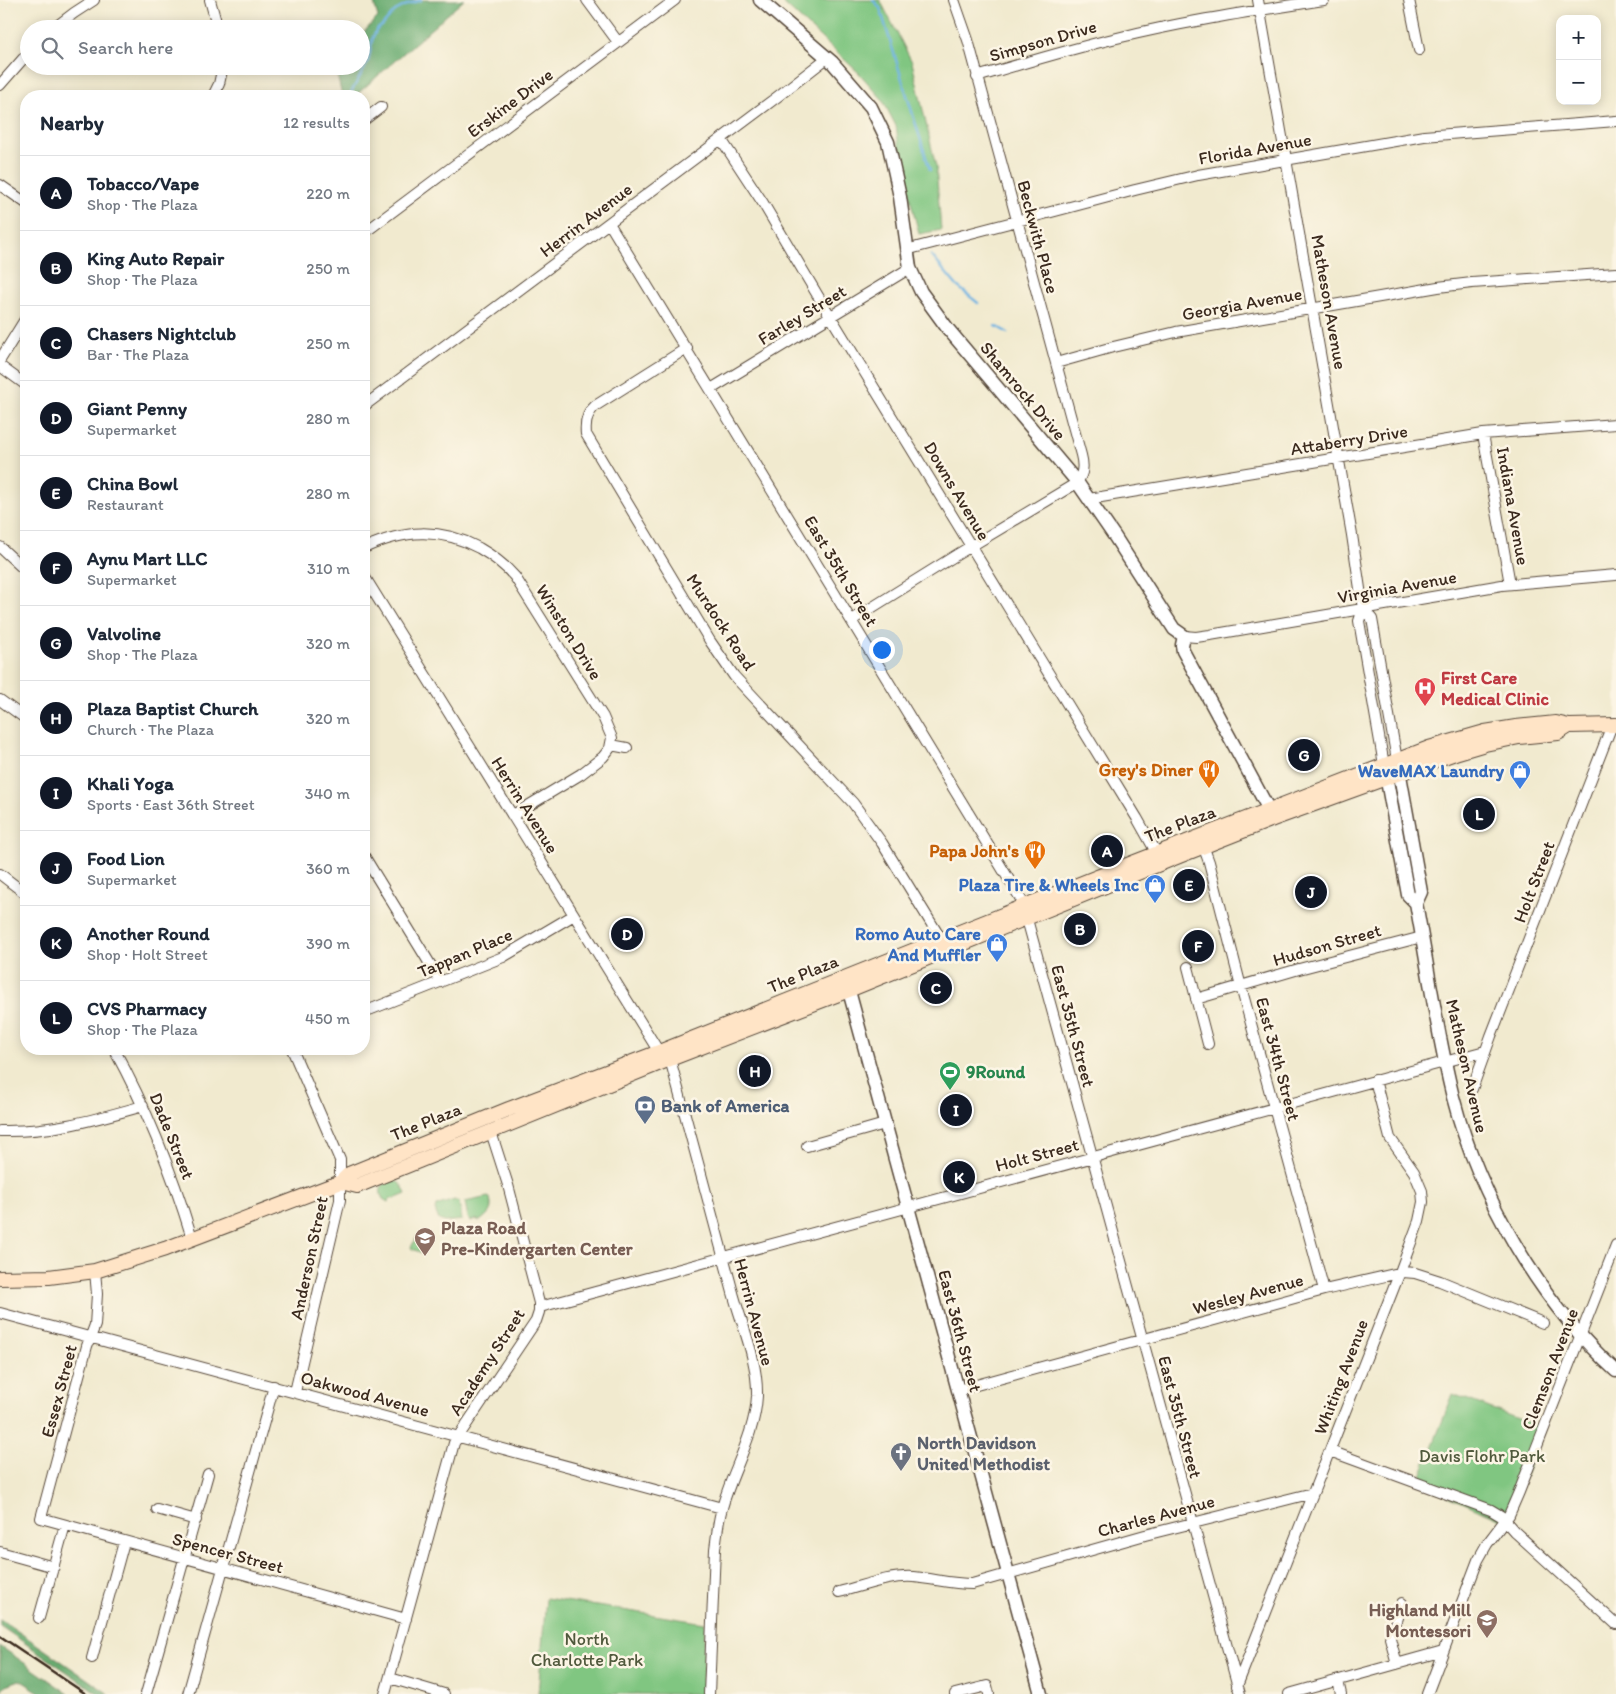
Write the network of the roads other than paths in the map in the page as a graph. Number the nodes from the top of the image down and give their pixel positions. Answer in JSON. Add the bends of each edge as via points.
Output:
{"nodes":[{"id":1,"x":94,"y":0,"type":"edge"},
{"id":2,"x":210,"y":0,"type":"edge"},
{"id":3,"x":587,"y":0,"type":"edge"},
{"id":4,"x":675,"y":0,"type":"edge"},
{"id":5,"x":760,"y":0,"type":"edge"},
{"id":6,"x":954,"y":0,"type":"edge"},
{"id":7,"x":1324,"y":0,"type":"edge"},
{"id":8,"x":1409,"y":0,"type":"edge"},
{"id":9,"x":1259,"y":5,"type":"edge"},
{"id":10,"x":65,"y":20,"type":"edge"},
{"id":11,"x":216,"y":20,"type":"edge"},
{"id":12,"x":618,"y":42,"type":"junction"},
{"id":13,"x":1419,"y":50,"type":"dead end"},
{"id":14,"x":827,"y":58,"type":"junction"},
{"id":15,"x":20,"y":62,"type":"edge"},
{"id":16,"x":222,"y":75,"type":"edge"},
{"id":17,"x":978,"y":77,"type":"junction"},
{"id":18,"x":0,"y":85,"type":"edge"},
{"id":19,"x":217,"y":90,"type":"edge"},
{"id":20,"x":381,"y":107,"type":"dead end"},
{"id":21,"x":370,"y":115,"type":"edge"},
{"id":22,"x":1616,"y":120,"type":"edge"},
{"id":23,"x":721,"y":139,"type":"junction"},
{"id":24,"x":1286,"y":160,"type":"junction"},
{"id":25,"x":0,"y":185,"type":"edge"},
{"id":26,"x":20,"y":199,"type":"edge"},
{"id":27,"x":1017,"y":221,"type":"junction"},
{"id":28,"x":609,"y":223,"type":"junction"},
{"id":29,"x":370,"y":228,"type":"edge"},
{"id":30,"x":906,"y":250,"type":"junction"},
{"id":31,"x":910,"y":268,"type":"junction"},
{"id":32,"x":1616,"y":272,"type":"edge"},
{"id":33,"x":1312,"y":308,"type":"junction"},
{"id":34,"x":831,"y":316,"type":"junction"},
{"id":35,"x":20,"y":328,"type":"edge"},
{"id":36,"x":687,"y":348,"type":"junction"},
{"id":37,"x":0,"y":360,"type":"edge"},
{"id":38,"x":1056,"y":364,"type":"junction"},
{"id":39,"x":0,"y":366,"type":"edge"},
{"id":40,"x":20,"y":381,"type":"edge"},
{"id":41,"x":712,"y":389,"type":"junction"},
{"id":42,"x":370,"y":402,"type":"edge"},
{"id":43,"x":1616,"y":424,"type":"edge"},
{"id":44,"x":1483,"y":434,"type":"junction"},
{"id":45,"x":1338,"y":458,"type":"junction"},
{"id":46,"x":1077,"y":482,"type":"junction"},
{"id":47,"x":1090,"y":499,"type":"junction"},
{"id":48,"x":370,"y":546,"type":"edge"},
{"id":49,"x":0,"y":547,"type":"edge"},
{"id":50,"x":971,"y":547,"type":"junction"},
{"id":51,"x":20,"y":565,"type":"edge"},
{"id":52,"x":1616,"y":575,"type":"edge"},
{"id":53,"x":1510,"y":584,"type":"junction"},
{"id":54,"x":370,"y":586,"type":"edge"},
{"id":55,"x":1363,"y":609,"type":"junction"},
{"id":56,"x":852,"y":620,"type":"junction"},
{"id":57,"x":1184,"y":636,"type":"junction"},
{"id":58,"x":0,"y":700,"type":"edge"},
{"id":59,"x":20,"y":715,"type":"edge"},
{"id":60,"x":1614,"y":725,"type":"edge"},
{"id":61,"x":612,"y":745,"type":"junction"},
{"id":62,"x":627,"y":748,"type":"dead end"},
{"id":63,"x":1392,"y":769,"type":"junction"},
{"id":64,"x":1269,"y":810,"type":"junction"},
{"id":65,"x":513,"y":815,"type":"junction"},
{"id":66,"x":1202,"y":841,"type":"junction"},
{"id":67,"x":1160,"y":858,"type":"junction"},
{"id":68,"x":370,"y":866,"type":"edge"},
{"id":69,"x":0,"y":874,"type":"edge"},
{"id":70,"x":20,"y":889,"type":"edge"},
{"id":71,"x":1025,"y":912,"type":"junction"},
{"id":72,"x":574,"y":916,"type":"junction"},
{"id":73,"x":1422,"y":937,"type":"junction"},
{"id":74,"x":944,"y":944,"type":"junction"},
{"id":75,"x":1188,"y":967,"type":"dead end"},
{"id":76,"x":441,"y":982,"type":"junction"},
{"id":77,"x":847,"y":984,"type":"junction"},
{"id":78,"x":1241,"y":987,"type":"junction"},
{"id":79,"x":1196,"y":999,"type":"junction"},
{"id":80,"x":370,"y":1010,"type":"edge"},
{"id":81,"x":1208,"y":1044,"type":"dead end"},
{"id":82,"x":1485,"y":1051,"type":"junction"},
{"id":83,"x":117,"y":1055,"type":"edge"},
{"id":84,"x":295,"y":1055,"type":"edge"},
{"id":85,"x":665,"y":1056,"type":"junction"},
{"id":86,"x":1445,"y":1062,"type":"junction"},
{"id":87,"x":1375,"y":1080,"type":"junction"},
{"id":88,"x":1472,"y":1089,"type":"dead end"},
{"id":89,"x":143,"y":1106,"type":"junction"},
{"id":90,"x":1274,"y":1107,"type":"junction"},
{"id":91,"x":885,"y":1124,"type":"junction"},
{"id":92,"x":0,"y":1131,"type":"edge"},
{"id":93,"x":491,"y":1132,"type":"junction"},
{"id":94,"x":807,"y":1146,"type":"dead end"},
{"id":95,"x":1093,"y":1157,"type":"junction"},
{"id":96,"x":341,"y":1182,"type":"junction"},
{"id":97,"x":908,"y":1208,"type":"junction"},
{"id":98,"x":192,"y":1238,"type":"junction"},
{"id":99,"x":1616,"y":1245,"type":"edge"},
{"id":100,"x":723,"y":1258,"type":"junction"},
{"id":101,"x":95,"y":1271,"type":"junction"},
{"id":102,"x":1400,"y":1272,"type":"junction"},
{"id":103,"x":0,"y":1278,"type":"edge"},
{"id":104,"x":1324,"y":1290,"type":"junction"},
{"id":105,"x":540,"y":1307,"type":"junction"},
{"id":106,"x":0,"y":1313,"type":"edge"},
{"id":107,"x":1543,"y":1323,"type":"dead end"},
{"id":108,"x":1581,"y":1335,"type":"junction"},
{"id":109,"x":91,"y":1337,"type":"junction"},
{"id":110,"x":1143,"y":1340,"type":"junction"},
{"id":111,"x":1616,"y":1371,"type":"edge"},
{"id":112,"x":274,"y":1386,"type":"junction"},
{"id":113,"x":958,"y":1390,"type":"junction"},
{"id":114,"x":295,"y":1392,"type":"junction"},
{"id":115,"x":458,"y":1436,"type":"junction"},
{"id":116,"x":1330,"y":1451,"type":"junction"},
{"id":117,"x":208,"y":1474,"type":"dead end"},
{"id":118,"x":1314,"y":1492,"type":"junction"},
{"id":119,"x":722,"y":1508,"type":"junction"},
{"id":120,"x":157,"y":1509,"type":"dead end"},
{"id":121,"x":42,"y":1518,"type":"joint"},
{"id":122,"x":196,"y":1520,"type":"junction"},
{"id":123,"x":1506,"y":1520,"type":"junction"},
{"id":124,"x":1192,"y":1523,"type":"junction"},
{"id":125,"x":65,"y":1525,"type":"junction"},
{"id":126,"x":124,"y":1542,"type":"junction"},
{"id":127,"x":0,"y":1552,"type":"edge"},
{"id":128,"x":185,"y":1559,"type":"junction"},
{"id":129,"x":54,"y":1567,"type":"junction"},
{"id":130,"x":223,"y":1569,"type":"junction"},
{"id":131,"x":1007,"y":1573,"type":"junction"},
{"id":132,"x":839,"y":1592,"type":"dead end"},
{"id":133,"x":1402,"y":1603,"type":"dead end"},
{"id":134,"x":39,"y":1618,"type":"dead end"},
{"id":135,"x":406,"y":1619,"type":"junction"},
{"id":136,"x":1616,"y":1624,"type":"edge"},
{"id":137,"x":1443,"y":1651,"type":"junction"},
{"id":138,"x":92,"y":1658,"type":"dead end"},
{"id":139,"x":1397,"y":1664,"type":"junction"},
{"id":140,"x":390,"y":1678,"type":"junction"},
{"id":141,"x":1338,"y":1681,"type":"junction"},
{"id":142,"x":1238,"y":1690,"type":"edge"},
{"id":143,"x":146,"y":1694,"type":"edge"},
{"id":144,"x":188,"y":1694,"type":"edge"},
{"id":145,"x":385,"y":1694,"type":"edge"},
{"id":146,"x":444,"y":1694,"type":"edge"},
{"id":147,"x":709,"y":1694,"type":"edge"},
{"id":148,"x":955,"y":1694,"type":"edge"},
{"id":149,"x":989,"y":1694,"type":"edge"},
{"id":150,"x":1041,"y":1694,"type":"edge"},
{"id":151,"x":1289,"y":1694,"type":"edge"},
{"id":152,"x":1341,"y":1694,"type":"edge"},
{"id":153,"x":1427,"y":1694,"type":"edge"}],
"edges":[{"from":1,"to":10,"type":"street"},
{"from":2,"to":11,"type":"street"},
{"from":3,"to":12,"type":"street"},
{"from":4,"to":12,"type":"street","name":"Erskine Drive"},
{"from":5,"to":14,"type":"street","name":"Shamrock Drive"},
{"from":6,"to":17,"type":"street","name":"Beckwith Place"},
{"from":7,"to":9,"type":"street","name":"Simpson Drive"},
{"from":8,"to":13,"type":"street"},
{"from":9,"to":17,"type":"street","name":"Simpson Drive","via":[[1118,38]]},
{"from":9,"to":24,"type":"street","name":"Matheson Avenue"},
{"from":12,"to":29,"type":"street","name":"Erskine Drive"},
{"from":14,"to":23,"type":"street","name":"Herrin Avenue"},
{"from":14,"to":30,"type":"street","name":"Shamrock Drive","via":[[871,107],[884,131],[894,162]]},
{"from":15,"to":18,"type":"street"},
{"from":16,"to":19,"type":"street"},
{"from":17,"to":27,"type":"street","name":"Beckwith Place"},
{"from":20,"to":21,"type":"street"},
{"from":22,"to":24,"type":"street","name":"Florida Avenue","via":[[1424,136]]},
{"from":23,"to":28,"type":"street","name":"Herrin Avenue"},
{"from":23,"to":34,"type":"street","name":"Downs Avenue"},
{"from":24,"to":27,"type":"street","name":"Florida Avenue","via":[[1135,190]]},
{"from":24,"to":33,"type":"street","name":"Matheson Avenue"},
{"from":25,"to":26,"type":"street"},
{"from":27,"to":30,"type":"street","name":"Florida Avenue"},
{"from":27,"to":38,"type":"street","name":"Beckwith Place"},
{"from":28,"to":36,"type":"street","name":"East 35th Street"},
{"from":28,"to":42,"type":"street","name":"Herrin Avenue"},
{"from":30,"to":31,"type":"street","name":"Shamrock Drive"},
{"from":31,"to":34,"type":"street","name":"Farley Street"},
{"from":31,"to":46,"type":"street","name":"Shamrock Drive","via":[[921,292],[948,330]]},
{"from":32,"to":33,"type":"street","name":"Georgia Avenue","via":[[1438,287]]},
{"from":33,"to":38,"type":"street","name":"Georgia Avenue","via":[[1157,336]]},
{"from":33,"to":45,"type":"street","name":"Matheson Avenue"},
{"from":34,"to":41,"type":"street","name":"Farley Street"},
{"from":34,"to":50,"type":"street","name":"Downs Avenue"},
{"from":35,"to":37,"type":"street"},
{"from":36,"to":41,"type":"street","name":"East 35th Street"},
{"from":36,"to":74,"type":"street","name":"Murdock Road","via":[[595,406],[589,414],[586,434],[728,667],[853,803],[882,843]]},
{"from":38,"to":46,"type":"street","name":"Beckwith Place","via":[[1083,465]]},
{"from":39,"to":40,"type":"street"},
{"from":41,"to":56,"type":"street","name":"East 35th Street"},
{"from":43,"to":44,"type":"street","name":"Attaberry Drive"},
{"from":44,"to":45,"type":"street","name":"Attaberry Drive"},
{"from":44,"to":53,"type":"street","name":"Indiana Avenue"},
{"from":45,"to":47,"type":"street","name":"Attaberry Drive"},
{"from":45,"to":55,"type":"street","name":"Matheson Avenue"},
{"from":46,"to":47,"type":"street","name":"Shamrock Drive"},
{"from":46,"to":50,"type":"street"},
{"from":47,"to":57,"type":"street","name":"Shamrock Drive","via":[[1174,629]]},
{"from":48,"to":61,"type":"street","name":"Winston Drive","via":[[394,536],[436,533],[482,550],[508,568],[597,707],[610,732]]},
{"from":49,"to":51,"type":"street"},
{"from":50,"to":56,"type":"street"},
{"from":50,"to":67,"type":"street","name":"Downs Avenue"},
{"from":52,"to":53,"type":"street","name":"Virginia Avenue"},
{"from":53,"to":55,"type":"street","name":"Virginia Avenue"},
{"from":54,"to":65,"type":"street","name":"Herrin Avenue"},
{"from":55,"to":57,"type":"street","name":"Virginia Avenue","via":[[1210,635]]},
{"from":55,"to":63,"type":"street","name":"Matheson Avenue","via":[[1359,621]]},
{"from":56,"to":71,"type":"street","name":"East 35th Street","via":[[1014,885]]},
{"from":57,"to":64,"type":"street","via":[[1183,651]]},
{"from":58,"to":59,"type":"street"},
{"from":60,"to":63,"type":"main road","name":"The Plaza","via":[[1569,726],[1558,733],[1485,744]]},
{"from":60,"to":82,"type":"street","name":"Holt Street"},
{"from":61,"to":62,"type":"street"},
{"from":61,"to":65,"type":"street","via":[[598,762]]},
{"from":63,"to":64,"type":"main road","name":"The Plaza"},
{"from":63,"to":66,"type":"main road","name":"The Plaza"},
{"from":63,"to":73,"type":"street","name":"Matheson Avenue","via":[[1421,892],[1416,903]]},
{"from":64,"to":66,"type":"main road","name":"The Plaza"},
{"from":65,"to":72,"type":"street","name":"Herrin Avenue"},
{"from":66,"to":67,"type":"main road","name":"The Plaza"},
{"from":66,"to":78,"type":"street","name":"East 34th Street"},
{"from":67,"to":71,"type":"main road","name":"The Plaza"},
{"from":68,"to":76,"type":"street"},
{"from":69,"to":70,"type":"street"},
{"from":71,"to":74,"type":"main road","name":"The Plaza"},
{"from":71,"to":95,"type":"street","name":"East 35th Street"},
{"from":72,"to":76,"type":"street","name":"Tappan Place","via":[[504,957]]},
{"from":72,"to":85,"type":"street","name":"Herrin Avenue"},
{"from":73,"to":78,"type":"street","name":"Hudson Street"},
{"from":73,"to":86,"type":"street","name":"Matheson Avenue"},
{"from":74,"to":77,"type":"main road","name":"The Plaza"},
{"from":75,"to":79,"type":"street"},
{"from":76,"to":80,"type":"street","name":"Tappan Place"},
{"from":77,"to":85,"type":"main road","name":"The Plaza"},
{"from":77,"to":91,"type":"street","name":"East 36th Street"},
{"from":78,"to":79,"type":"street","name":"Hudson Street"},
{"from":78,"to":90,"type":"street","name":"East 34th Street"},
{"from":79,"to":81,"type":"street"},
{"from":82,"to":86,"type":"street","name":"Holt Street"},
{"from":82,"to":88,"type":"street","name":"Holt Street"},
{"from":83,"to":89,"type":"street","name":"Dade Street"},
{"from":84,"to":96,"type":"street","name":"Anderson Street","via":[[340,1160]]},
{"from":85,"to":93,"type":"main road","name":"The Plaza"},
{"from":85,"to":96,"type":"main road","name":"The Plaza","via":[[509,1109],[349,1174]]},
{"from":85,"to":100,"type":"street","name":"Herrin Avenue"},
{"from":86,"to":87,"type":"street","name":"Holt Street"},
{"from":86,"to":108,"type":"street","name":"Matheson Avenue","via":[[1470,1151],[1498,1212],[1537,1278]]},
{"from":87,"to":90,"type":"street","name":"Holt Street"},
{"from":87,"to":102,"type":"street","name":"Whiting Avenue","via":[[1390,1138],[1414,1172],[1422,1191],[1419,1221]]},
{"from":89,"to":92,"type":"street","via":[[63,1127]]},
{"from":89,"to":98,"type":"street","name":"Dade Street","via":[[157,1136]]},
{"from":90,"to":95,"type":"street","name":"Holt Street"},
{"from":90,"to":104,"type":"street","name":"East 34th Street"},
{"from":91,"to":94,"type":"street"},
{"from":91,"to":97,"type":"street","name":"East 36th Street"},
{"from":93,"to":96,"type":"main road","name":"The Plaza","via":[[357,1186]]},
{"from":93,"to":105,"type":"street","name":"Academy Street"},
{"from":95,"to":97,"type":"street","name":"Holt Street"},
{"from":95,"to":110,"type":"street","name":"East 35th Street"},
{"from":96,"to":98,"type":"main road","name":"The Plaza"},
{"from":96,"to":114,"type":"street","name":"Anderson Street","via":[[340,1201]]},
{"from":97,"to":100,"type":"street","name":"Holt Street"},
{"from":97,"to":113,"type":"street","name":"East 36th Street"},
{"from":98,"to":101,"type":"main road","name":"The Plaza"},
{"from":99,"to":108,"type":"street","name":"Clemson Avenue"},
{"from":100,"to":105,"type":"street","name":"Holt Street"},
{"from":100,"to":119,"type":"street","name":"Herrin Avenue","via":[[752,1358],[757,1396],[752,1424]]},
{"from":101,"to":103,"type":"main road","name":"The Plaza","via":[[49,1277]]},
{"from":101,"to":109,"type":"street","name":"Essex Street","via":[[95,1320]]},
{"from":102,"to":104,"type":"street","name":"Wesley Avenue"},
{"from":102,"to":107,"type":"street","name":"Wesley Avenue","via":[[1440,1281]]},
{"from":102,"to":116,"type":"street","name":"Whiting Avenue"},
{"from":104,"to":110,"type":"street","name":"Wesley Avenue"},
{"from":105,"to":115,"type":"street","name":"Academy Street","via":[[536,1321]]},
{"from":106,"to":109,"type":"street","name":"Oakwood Avenue"},
{"from":108,"to":111,"type":"street","name":"Matheson Avenue"},
{"from":108,"to":123,"type":"street","name":"Clemson Avenue"},
{"from":109,"to":112,"type":"street","name":"Oakwood Avenue"},
{"from":109,"to":121,"type":"street","name":"Essex Street"},
{"from":110,"to":113,"type":"street","name":"Wesley Avenue"},
{"from":110,"to":124,"type":"street","name":"East 35th Street"},
{"from":112,"to":114,"type":"street","name":"Oakwood Avenue"},
{"from":112,"to":130,"type":"street"},
{"from":113,"to":131,"type":"street","name":"East 36th Street"},
{"from":114,"to":115,"type":"street","name":"Oakwood Avenue"},
{"from":115,"to":119,"type":"street","name":"Oakwood Avenue"},
{"from":115,"to":135,"type":"street","name":"Academy Street"},
{"from":116,"to":118,"type":"street","name":"Whiting Avenue"},
{"from":116,"to":123,"type":"street","via":[[1492,1510]]},
{"from":117,"to":122,"type":"street"},
{"from":118,"to":124,"type":"street","name":"Charles Avenue"},
{"from":118,"to":142,"type":"street","name":"Whiting Avenue"},
{"from":119,"to":147,"type":"street","name":"Herrin Avenue","via":[[715,1549]]},
{"from":120,"to":122,"type":"street"},
{"from":121,"to":125,"type":"street","name":"Spencer Street"},
{"from":122,"to":128,"type":"street"},
{"from":123,"to":136,"type":"street"},
{"from":123,"to":137,"type":"street","name":"Clemson Avenue","via":[[1478,1560]]},
{"from":124,"to":131,"type":"street","name":"Charles Avenue"},
{"from":124,"to":142,"type":"street","name":"East 35th Street"},
{"from":125,"to":126,"type":"street","name":"Spencer Street"},
{"from":125,"to":129,"type":"street"},
{"from":126,"to":128,"type":"street","name":"Spencer Street"},
{"from":126,"to":138,"type":"street"},
{"from":127,"to":129,"type":"street"},
{"from":128,"to":130,"type":"street","name":"Spencer Street"},
{"from":128,"to":143,"type":"street"},
{"from":129,"to":134,"type":"street"},
{"from":130,"to":135,"type":"street","name":"Spencer Street"},
{"from":130,"to":144,"type":"street"},
{"from":131,"to":132,"type":"street","name":"Charles Avenue","via":[[972,1584],[898,1577]]},
{"from":131,"to":150,"type":"street","name":"East 36th Street"},
{"from":133,"to":139,"type":"street","via":[[1390,1638]]},
{"from":135,"to":140,"type":"street","name":"Academy Street"},
{"from":137,"to":139,"type":"street"},
{"from":137,"to":153,"type":"street","name":"Clemson Avenue"},
{"from":139,"to":141,"type":"street"},
{"from":140,"to":145,"type":"street","name":"Academy Street"},
{"from":140,"to":146,"type":"street"},
{"from":141,"to":151,"type":"street"},
{"from":141,"to":152,"type":"street"},
{"from":148,"to":149,"type":"street","via":[[987,1686]]}]}
